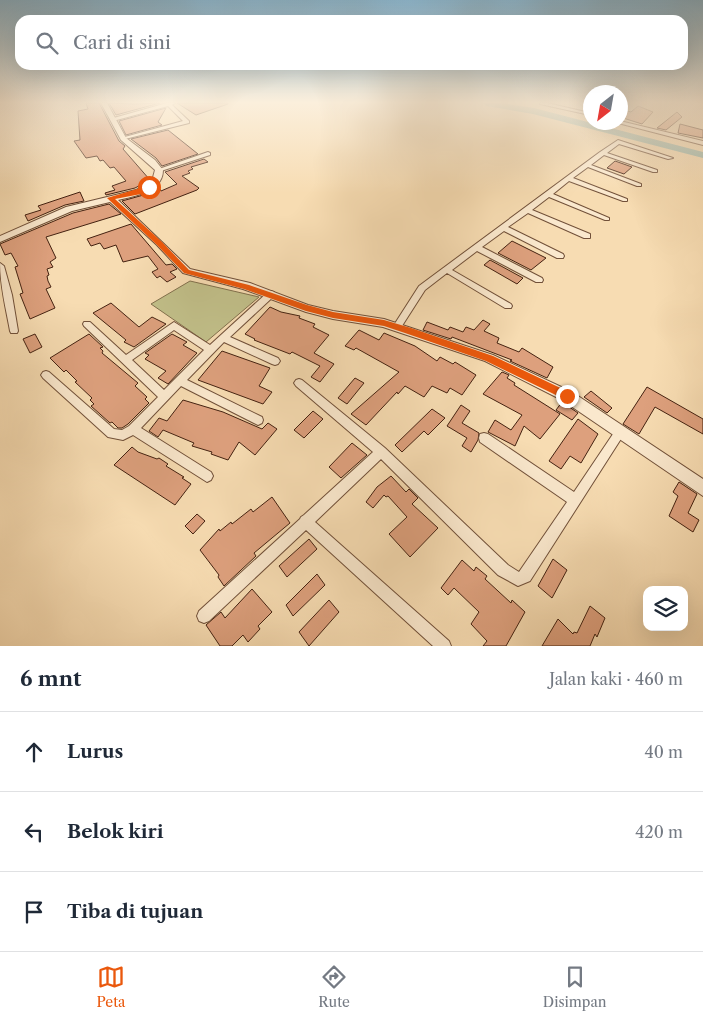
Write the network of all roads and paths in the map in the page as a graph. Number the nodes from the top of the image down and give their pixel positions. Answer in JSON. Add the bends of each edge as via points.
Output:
{"nodes":[{"id":1,"x":120,"y":133,"type":"edge"},
{"id":2,"x":145,"y":133,"type":"edge"},
{"id":3,"x":664,"y":133,"type":"edge"},
{"id":4,"x":123,"y":139,"type":"junction"},
{"id":5,"x":703,"y":143,"type":"edge"},
{"id":6,"x":602,"y":153,"type":"junction"},
{"id":7,"x":208,"y":154,"type":"dead end"},
{"id":8,"x":670,"y":158,"type":"dead end"},
{"id":9,"x":587,"y":165,"type":"junction"},
{"id":10,"x":159,"y":170,"type":"junction"},
{"id":11,"x":655,"y":171,"type":"dead end"},
{"id":12,"x":569,"y":179,"type":"junction"},
{"id":13,"x":639,"y":185,"type":"dead end"},
{"id":14,"x":548,"y":194,"type":"junction"},
{"id":15,"x":110,"y":198,"type":"junction"},
{"id":16,"x":626,"y":200,"type":"dead end"},
{"id":17,"x":527,"y":210,"type":"junction"},
{"id":18,"x":607,"y":219,"type":"dead end"},
{"id":19,"x":504,"y":228,"type":"junction"},
{"id":20,"x":587,"y":236,"type":"dead end"},
{"id":21,"x":0,"y":239,"type":"edge"},
{"id":22,"x":478,"y":248,"type":"junction"},
{"id":23,"x":560,"y":256,"type":"dead end"},
{"id":24,"x":0,"y":266,"type":"edge"},
{"id":25,"x":447,"y":270,"type":"junction"},
{"id":26,"x":539,"y":280,"type":"dead end"},
{"id":27,"x":271,"y":294,"type":"junction"},
{"id":28,"x":508,"y":306,"type":"dead end"},
{"id":29,"x":86,"y":324,"type":"dead end"},
{"id":30,"x":397,"y":327,"type":"junction"},
{"id":31,"x":14,"y":331,"type":"dead end"},
{"id":32,"x":223,"y":338,"type":"junction"},
{"id":33,"x":210,"y":350,"type":"junction"},
{"id":34,"x":127,"y":360,"type":"junction"},
{"id":35,"x":275,"y":361,"type":"dead end"},
{"id":36,"x":46,"y":375,"type":"dead end"},
{"id":37,"x":180,"y":382,"type":"junction"},
{"id":38,"x":299,"y":382,"type":"dead end"},
{"id":39,"x":165,"y":396,"type":"junction"},
{"id":40,"x":258,"y":420,"type":"dead end"},
{"id":41,"x":133,"y":429,"type":"junction"},
{"id":42,"x":621,"y":431,"type":"junction"},
{"id":43,"x":484,"y":438,"type":"dead end"},
{"id":44,"x":381,"y":452,"type":"junction"},
{"id":45,"x":207,"y":476,"type":"dead end"},
{"id":46,"x":703,"y":488,"type":"edge"},
{"id":47,"x":575,"y":500,"type":"junction"},
{"id":48,"x":305,"y":521,"type":"junction"},
{"id":49,"x":204,"y":616,"type":"dead end"},
{"id":50,"x":444,"y":646,"type":"edge"}],
"edges":[{"from":1,"to":4,"type":"street"},
{"from":2,"to":4,"type":"street"},
{"from":3,"to":5,"type":"street"},
{"from":4,"to":10,"type":"street"},
{"from":6,"to":8,"type":"street","via":[[622,142]]},
{"from":6,"to":9,"type":"street"},
{"from":6,"to":11,"type":"street"},
{"from":7,"to":10,"type":"street"},
{"from":9,"to":12,"type":"street"},
{"from":9,"to":13,"type":"street"},
{"from":10,"to":15,"type":"street","via":[[149,187]]},
{"from":12,"to":14,"type":"street"},
{"from":12,"to":16,"type":"street"},
{"from":14,"to":17,"type":"street"},
{"from":14,"to":18,"type":"street"},
{"from":15,"to":21,"type":"street","via":[[69,209]]},
{"from":15,"to":27,"type":"street","via":[[187,272]]},
{"from":17,"to":19,"type":"street"},
{"from":17,"to":20,"type":"street"},
{"from":19,"to":22,"type":"street"},
{"from":19,"to":23,"type":"street"},
{"from":22,"to":25,"type":"street"},
{"from":22,"to":26,"type":"street"},
{"from":24,"to":31,"type":"street"},
{"from":25,"to":28,"type":"street"},
{"from":25,"to":30,"type":"street","via":[[422,288]]},
{"from":27,"to":30,"type":"street","via":[[306,308]]},
{"from":27,"to":32,"type":"street"},
{"from":29,"to":34,"type":"street"},
{"from":30,"to":42,"type":"street","via":[[490,358],[567,396]]},
{"from":32,"to":33,"type":"street"},
{"from":32,"to":35,"type":"street"},
{"from":33,"to":34,"type":"street","via":[[174,325]]},
{"from":33,"to":37,"type":"street"},
{"from":34,"to":39,"type":"street"},
{"from":36,"to":41,"type":"street","via":[[112,434],[123,435]]},
{"from":37,"to":39,"type":"street"},
{"from":37,"to":40,"type":"street"},
{"from":38,"to":44,"type":"street"},
{"from":39,"to":41,"type":"street"},
{"from":41,"to":45,"type":"street"},
{"from":42,"to":46,"type":"street"},
{"from":42,"to":47,"type":"street"},
{"from":43,"to":47,"type":"street"},
{"from":44,"to":47,"type":"street","via":[[503,570],[518,579],[525,576]]},
{"from":44,"to":48,"type":"street"},
{"from":48,"to":49,"type":"street"},
{"from":48,"to":50,"type":"street"}]}
